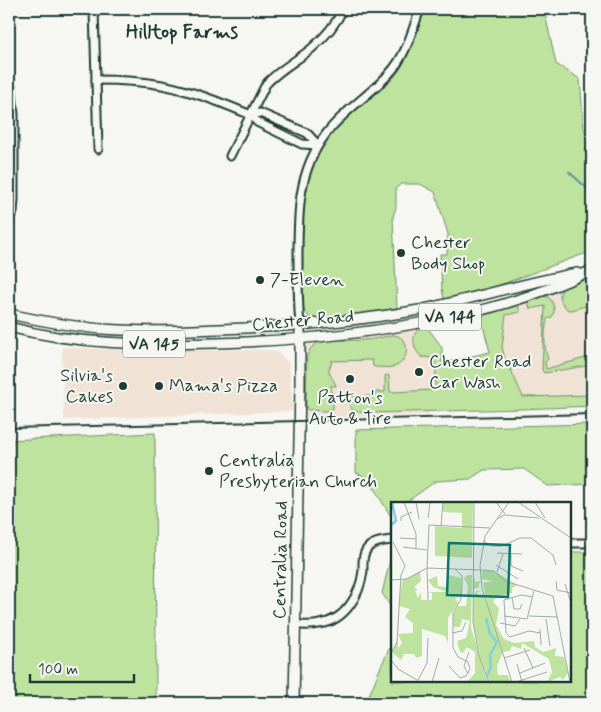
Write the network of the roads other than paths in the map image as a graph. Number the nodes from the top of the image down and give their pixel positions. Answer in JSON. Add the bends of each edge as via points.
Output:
{"nodes":[{"id":1,"x":94,"y":9,"type":"edge"},
{"id":2,"x":343,"y":9,"type":"edge"},
{"id":3,"x":420,"y":9,"type":"edge"},
{"id":4,"x":9,"y":76,"type":"edge"},
{"id":5,"x":96,"y":80,"type":"junction"},
{"id":6,"x":251,"y":115,"type":"junction"},
{"id":7,"x":318,"y":145,"type":"junction"},
{"id":8,"x":98,"y":149,"type":"dead end"},
{"id":9,"x":230,"y":156,"type":"dead end"},
{"id":10,"x":11,"y":201,"type":"edge"},
{"id":11,"x":9,"y":220,"type":"edge"},
{"id":12,"x":592,"y":270,"type":"edge"},
{"id":13,"x":9,"y":314,"type":"edge"},
{"id":14,"x":300,"y":325,"type":"junction"},
{"id":15,"x":9,"y":328,"type":"edge"},
{"id":16,"x":301,"y":339,"type":"junction"},
{"id":17,"x":391,"y":540,"type":"edge"},
{"id":18,"x":592,"y":542,"type":"edge"},
{"id":19,"x":571,"y":543,"type":"edge"},
{"id":20,"x":296,"y":625,"type":"junction"},
{"id":21,"x":294,"y":703,"type":"edge"}],
"edges":[{"from":1,"to":5,"type":"street"},
{"from":2,"to":6,"type":"street","via":[[321,40],[266,84]]},
{"from":3,"to":7,"type":"street","name":"Centralia Road","via":[[405,49],[390,73],[338,120]]},
{"from":4,"to":10,"type":"street","via":[[14,116]]},
{"from":5,"to":6,"type":"street","via":[[163,85]]},
{"from":5,"to":8,"type":"street"},
{"from":6,"to":7,"type":"street","via":[[257,122],[302,144]]},
{"from":6,"to":7,"type":"street","via":[[260,113],[307,133]]},
{"from":6,"to":9,"type":"street"},
{"from":7,"to":14,"type":"street","name":"Centralia Road","via":[[304,175],[300,201]]},
{"from":10,"to":11,"type":"street","via":[[13,212]]},
{"from":12,"to":14,"type":"main road","name":"Chester Road","number":"VA 144","via":[[418,310]]},
{"from":12,"to":16,"type":"main road","name":"Chester Road","number":"VA 144","via":[[536,294],[475,312],[380,330]]},
{"from":13,"to":14,"type":"main road","name":"Chester Road","number":"VA 145","via":[[59,324],[120,330]]},
{"from":14,"to":16,"type":"main road","name":"Centralia Road"},
{"from":15,"to":16,"type":"main road","name":"Chester Road","number":"VA 145","via":[[107,343]]},
{"from":16,"to":20,"type":"main road","name":"Centralia Road"},
{"from":17,"to":20,"type":"street","via":[[369,546],[363,558],[360,588],[351,605],[337,618],[320,624]]},
{"from":18,"to":19,"type":"street"},
{"from":20,"to":21,"type":"main road","name":"Centralia Road"}]}
